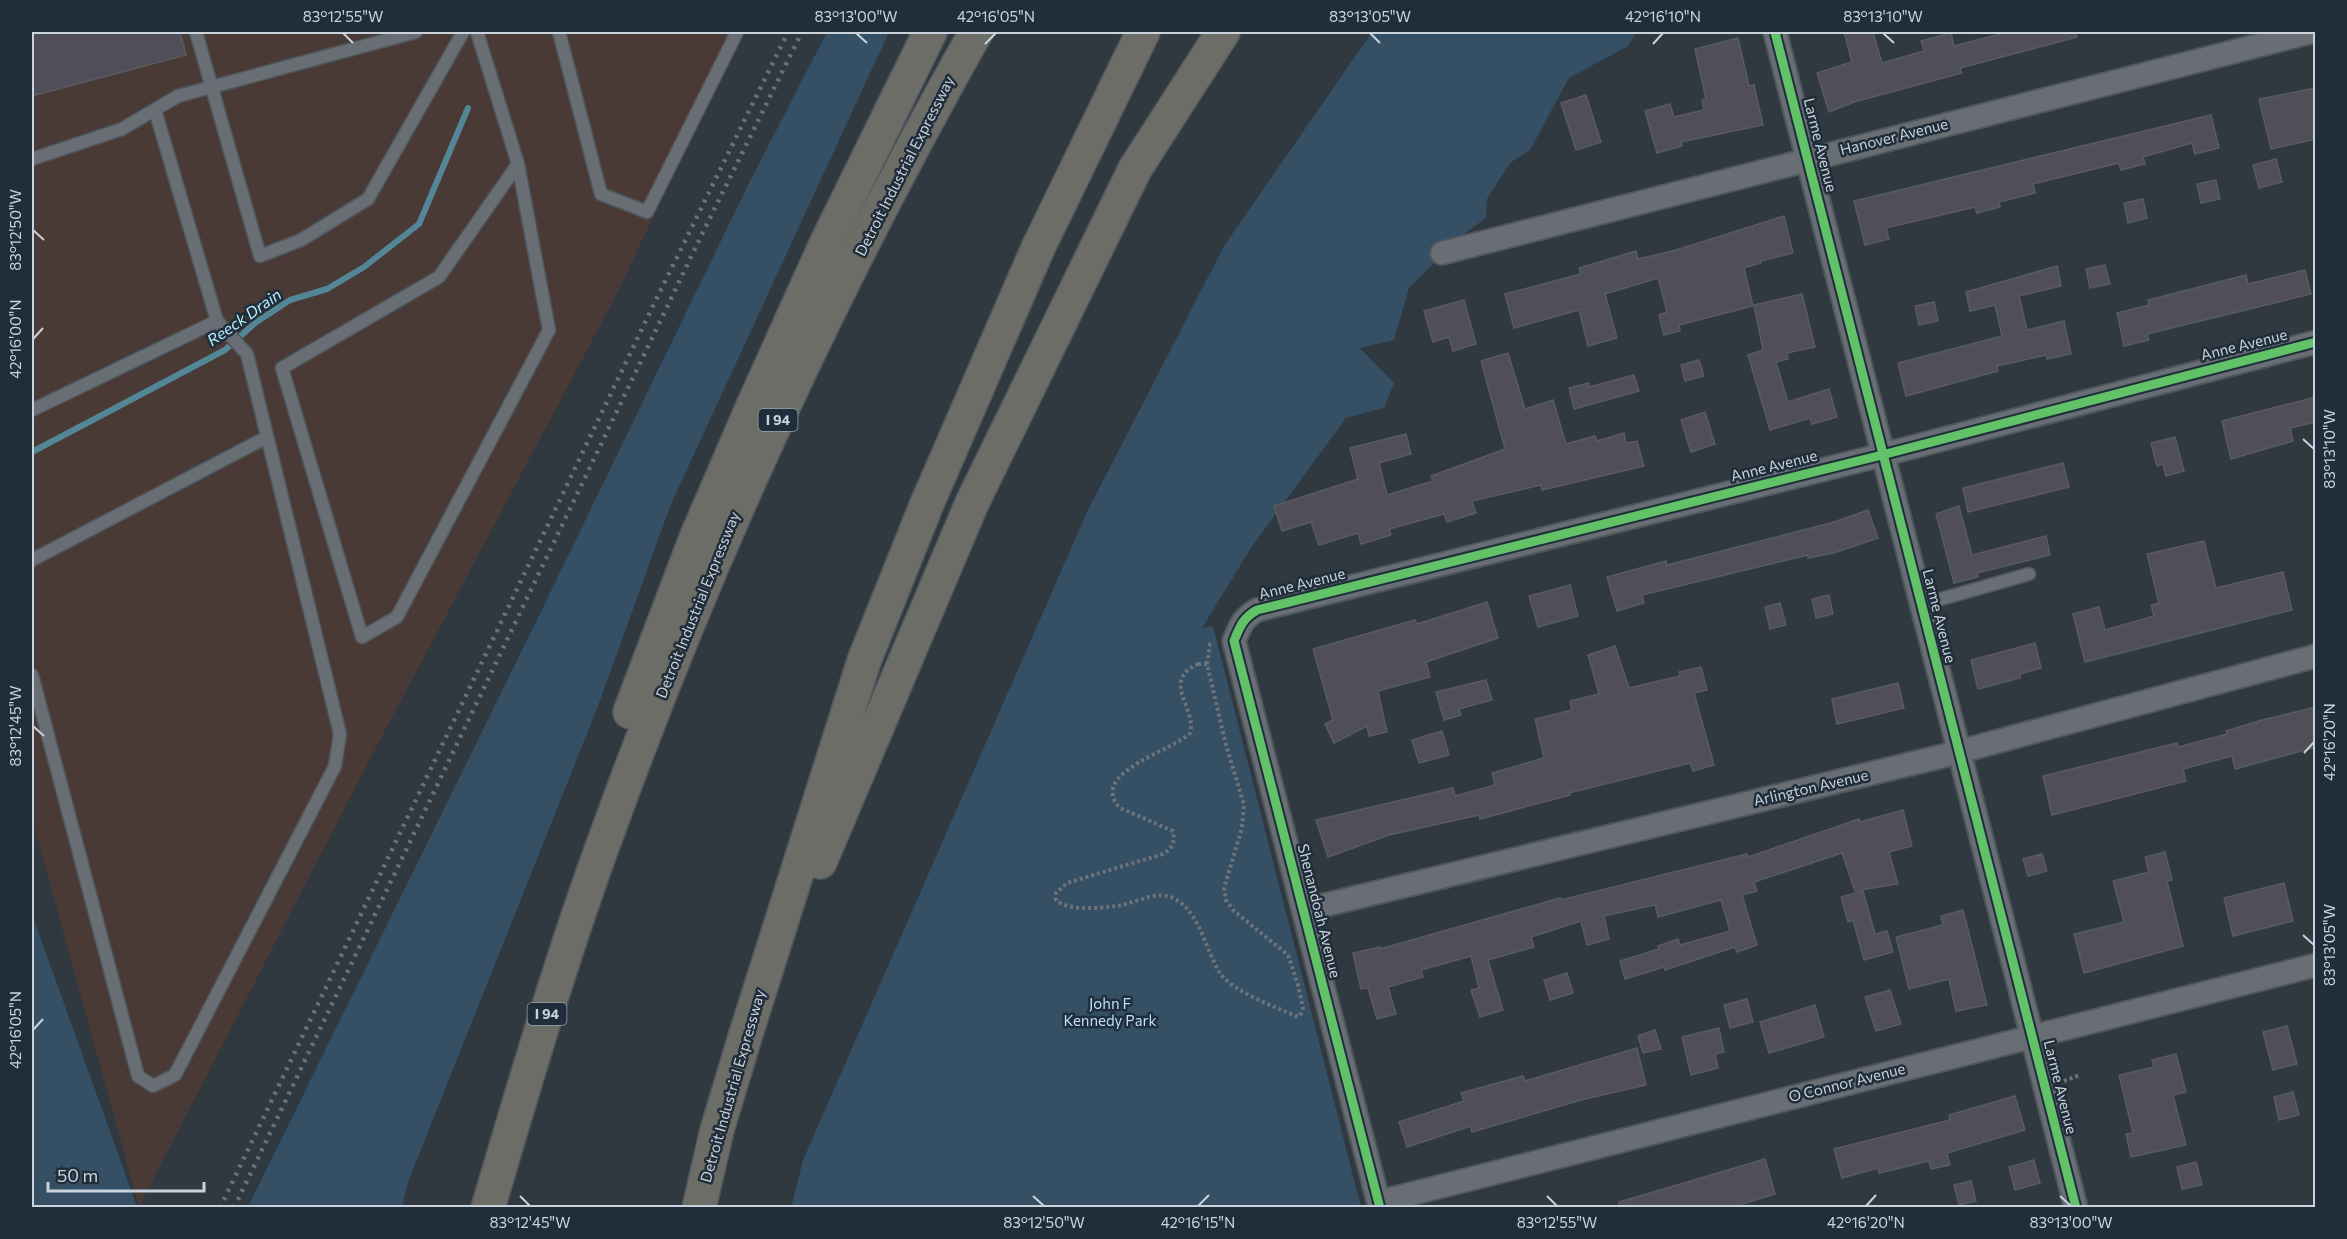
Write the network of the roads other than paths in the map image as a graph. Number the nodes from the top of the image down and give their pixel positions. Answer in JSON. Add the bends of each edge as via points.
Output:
{"nodes":[{"id":1,"x":196,"y":32,"type":"edge"},
{"id":2,"x":416,"y":32,"type":"edge"},
{"id":3,"x":463,"y":32,"type":"edge"},
{"id":4,"x":477,"y":32,"type":"edge"},
{"id":5,"x":559,"y":32,"type":"edge"},
{"id":6,"x":737,"y":32,"type":"edge"},
{"id":7,"x":930,"y":32,"type":"edge"},
{"id":8,"x":976,"y":32,"type":"edge"},
{"id":9,"x":1143,"y":32,"type":"edge"},
{"id":10,"x":1223,"y":32,"type":"edge"},
{"id":11,"x":1775,"y":32,"type":"edge"},
{"id":12,"x":2311,"y":32,"type":"edge"},
{"id":13,"x":211,"y":87,"type":"junction"},
{"id":14,"x":155,"y":110,"type":"junction"},
{"id":15,"x":32,"y":159,"type":"edge"},
{"id":16,"x":1808,"y":159,"type":"junction"},
{"id":17,"x":518,"y":164,"type":"junction"},
{"id":18,"x":1442,"y":253,"type":"dead end"},
{"id":19,"x":217,"y":321,"type":"junction"},
{"id":20,"x":2316,"y":342,"type":"edge"},
{"id":21,"x":32,"y":410,"type":"edge"},
{"id":22,"x":267,"y":437,"type":"junction"},
{"id":23,"x":1882,"y":454,"type":"junction"},
{"id":24,"x":32,"y":560,"type":"edge"},
{"id":25,"x":2029,"y":573,"type":"dead end"},
{"id":26,"x":1920,"y":605,"type":"junction"},
{"id":27,"x":1241,"y":622,"type":"joint"},
{"id":28,"x":2316,"y":656,"type":"edge"},
{"id":29,"x":32,"y":675,"type":"edge"},
{"id":30,"x":1959,"y":752,"type":"junction"},
{"id":31,"x":610,"y":822,"type":"junction"},
{"id":32,"x":1304,"y":910,"type":"junction"},
{"id":33,"x":2316,"y":964,"type":"edge"},
{"id":34,"x":745,"y":1037,"type":"junction"},
{"id":35,"x":2032,"y":1037,"type":"junction"},
{"id":36,"x":1380,"y":1205,"type":"edge"},
{"id":37,"x":488,"y":1208,"type":"edge"},
{"id":38,"x":699,"y":1208,"type":"edge"},
{"id":39,"x":2076,"y":1208,"type":"edge"}],
"edges":[{"from":1,"to":13,"type":"lane"},
{"from":2,"to":13,"type":"lane"},
{"from":3,"to":13,"type":"lane","via":[[368,199],[301,240],[260,256]]},
{"from":4,"to":17,"type":"lane"},
{"from":5,"to":6,"type":"lane","via":[[601,194],[647,212]]},
{"from":7,"to":31,"type":"highway","via":[[826,244],[696,538],[627,719]]},
{"from":8,"to":31,"type":"highway","name":"Detroit Industrial Expressway","number":"I 94","via":[[813,344],[720,545]]},
{"from":9,"to":34,"type":"highway","name":"Detroit Industrial Expressway","via":[[1038,248],[926,506],[864,661]]},
{"from":10,"to":34,"type":"highway","via":[[1135,169],[972,503]]},
{"from":11,"to":16,"type":"street","name":"Larme Avenue"},
{"from":12,"to":16,"type":"street","name":"Hanover Avenue"},
{"from":13,"to":14,"type":"lane","via":[[178,96]]},
{"from":14,"to":15,"type":"lane","via":[[122,129]]},
{"from":14,"to":19,"type":"lane"},
{"from":16,"to":18,"type":"street","name":"Hanover Avenue"},
{"from":16,"to":23,"type":"street","name":"Larme Avenue"},
{"from":17,"to":17,"type":"lane","via":[[549,330],[397,617],[362,637],[282,368],[439,277]]},
{"from":19,"to":21,"type":"lane"},
{"from":19,"to":22,"type":"lane","via":[[247,354]]},
{"from":20,"to":23,"type":"street","name":"Anne Avenue"},
{"from":22,"to":24,"type":"lane"},
{"from":22,"to":29,"type":"lane","via":[[340,734],[335,766],[175,1075],[153,1086],[138,1076]]},
{"from":23,"to":26,"type":"street","name":"Larme Avenue"},
{"from":23,"to":27,"type":"street","name":"Anne Avenue","via":[[1257,610]]},
{"from":25,"to":26,"type":"lane"},
{"from":26,"to":30,"type":"street","name":"Larme Avenue"},
{"from":27,"to":32,"type":"street","name":"Shenandoah Avenue","via":[[1234,641]]},
{"from":28,"to":30,"type":"street","name":"Arlington Avenue"},
{"from":30,"to":32,"type":"street","name":"Arlington Avenue"},
{"from":30,"to":35,"type":"street","name":"Larme Avenue"},
{"from":31,"to":37,"type":"highway","name":"Detroit Industrial Expressway","number":"I 94"},
{"from":32,"to":36,"type":"street","name":"Shenandoah Avenue"},
{"from":33,"to":35,"type":"street","name":"O Connor Avenue"},
{"from":34,"to":38,"type":"highway","name":"Detroit Industrial Expressway"},
{"from":35,"to":36,"type":"street","name":"O Connor Avenue"},
{"from":35,"to":39,"type":"street","name":"Larme Avenue"}]}
